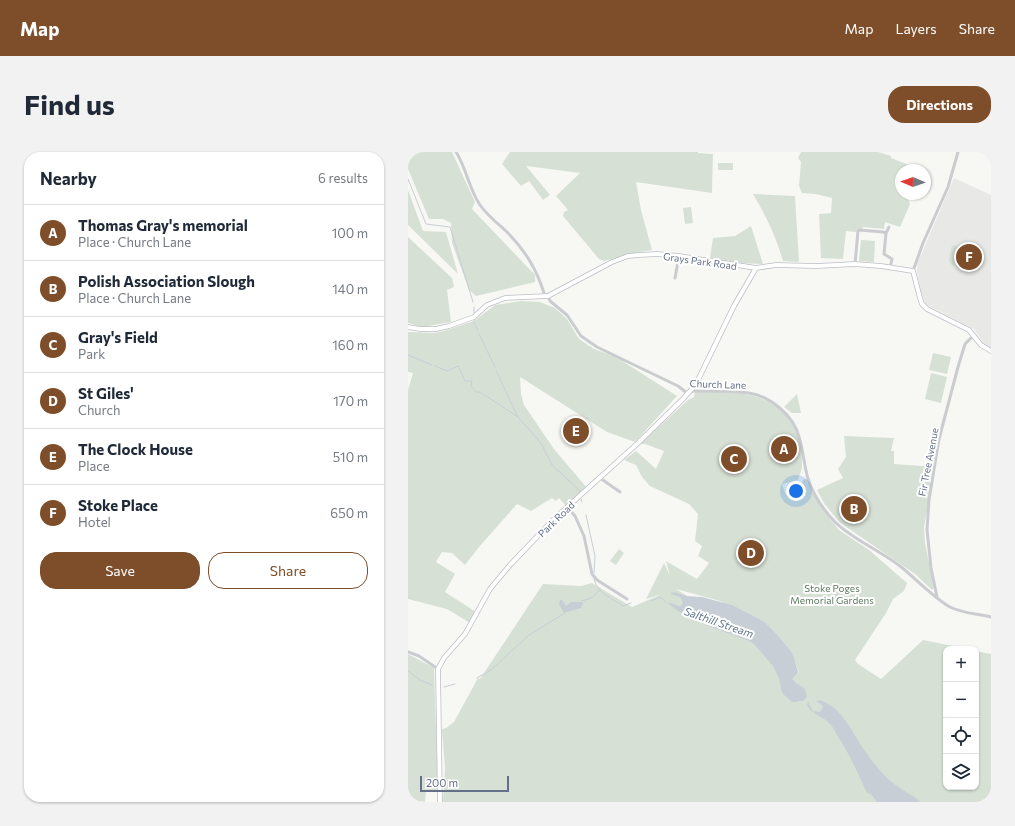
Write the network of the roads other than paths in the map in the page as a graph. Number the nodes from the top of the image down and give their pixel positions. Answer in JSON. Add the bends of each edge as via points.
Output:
{"nodes":[{"id":1,"x":456,"y":152,"type":"edge"},
{"id":2,"x":958,"y":152,"type":"edge"},
{"id":3,"x":889,"y":227,"type":"dead end"},
{"id":4,"x":886,"y":233,"type":"junction"},
{"id":5,"x":679,"y":256,"type":"junction"},
{"id":6,"x":892,"y":259,"type":"junction"},
{"id":7,"x":897,"y":260,"type":"dead end"},
{"id":8,"x":855,"y":264,"type":"junction"},
{"id":9,"x":756,"y":268,"type":"junction"},
{"id":10,"x":890,"y":268,"type":"junction"},
{"id":11,"x":913,"y":272,"type":"junction"},
{"id":12,"x":675,"y":278,"type":"dead end"},
{"id":13,"x":546,"y":296,"type":"junction"},
{"id":14,"x":408,"y":327,"type":"edge"},
{"id":15,"x":974,"y":335,"type":"junction"},
{"id":16,"x":991,"y":351,"type":"edge"},
{"id":17,"x":690,"y":392,"type":"junction"},
{"id":18,"x":600,"y":478,"type":"junction"},
{"id":19,"x":620,"y":492,"type":"dead end"},
{"id":20,"x":567,"y":507,"type":"junction"},
{"id":21,"x":937,"y":597,"type":"junction"},
{"id":22,"x":627,"y":599,"type":"dead end"},
{"id":23,"x":991,"y":617,"type":"edge"},
{"id":24,"x":408,"y":652,"type":"edge"},
{"id":25,"x":438,"y":669,"type":"junction"},
{"id":26,"x":440,"y":802,"type":"edge"}],
"edges":[{"from":1,"to":13,"type":"street","via":[[481,206],[531,261]]},
{"from":2,"to":11,"type":"street","via":[[948,187]]},
{"from":3,"to":4,"type":"street"},
{"from":4,"to":6,"type":"street","via":[[884,254]]},
{"from":4,"to":8,"type":"street","via":[[858,231]]},
{"from":5,"to":9,"type":"main road","name":"Grays Park Road"},
{"from":5,"to":12,"type":"street"},
{"from":5,"to":13,"type":"main road","name":"Grays Park Road","via":[[628,256]]},
{"from":6,"to":7,"type":"street"},
{"from":6,"to":10,"type":"street"},
{"from":8,"to":9,"type":"main road","name":"Grays Park Road","via":[[776,265]]},
{"from":8,"to":10,"type":"main road","name":"Grays Park Road"},
{"from":9,"to":17,"type":"main road","name":"Park Road"},
{"from":10,"to":11,"type":"main road","name":"Grays Park Road"},
{"from":11,"to":15,"type":"main road","via":[[922,304]]},
{"from":13,"to":14,"type":"main road","name":"Grays Park Road","via":[[505,298],[487,305],[474,317],[443,327]]},
{"from":13,"to":17,"type":"street","name":"Church Lane","via":[[567,315],[587,341]]},
{"from":15,"to":16,"type":"main road","via":[[981,345]]},
{"from":15,"to":21,"type":"street","name":"Fir Tree Avenue","via":[[965,344],[958,367],[939,439],[929,500],[927,530]]},
{"from":17,"to":18,"type":"main road","name":"Park Road"},
{"from":17,"to":21,"type":"street","name":"Church Lane","via":[[751,393],[779,407],[797,428],[806,476],[815,495],[834,521],[899,565]]},
{"from":18,"to":19,"type":"street"},
{"from":18,"to":20,"type":"main road","name":"Park Road"},
{"from":20,"to":22,"type":"street","via":[[575,516],[584,536],[592,574]]},
{"from":20,"to":25,"type":"main road","name":"Park Road","via":[[500,576],[465,634]]},
{"from":21,"to":23,"type":"street","name":"Church Lane","via":[[950,607]]},
{"from":24,"to":25,"type":"street"},
{"from":25,"to":26,"type":"main road"}]}
